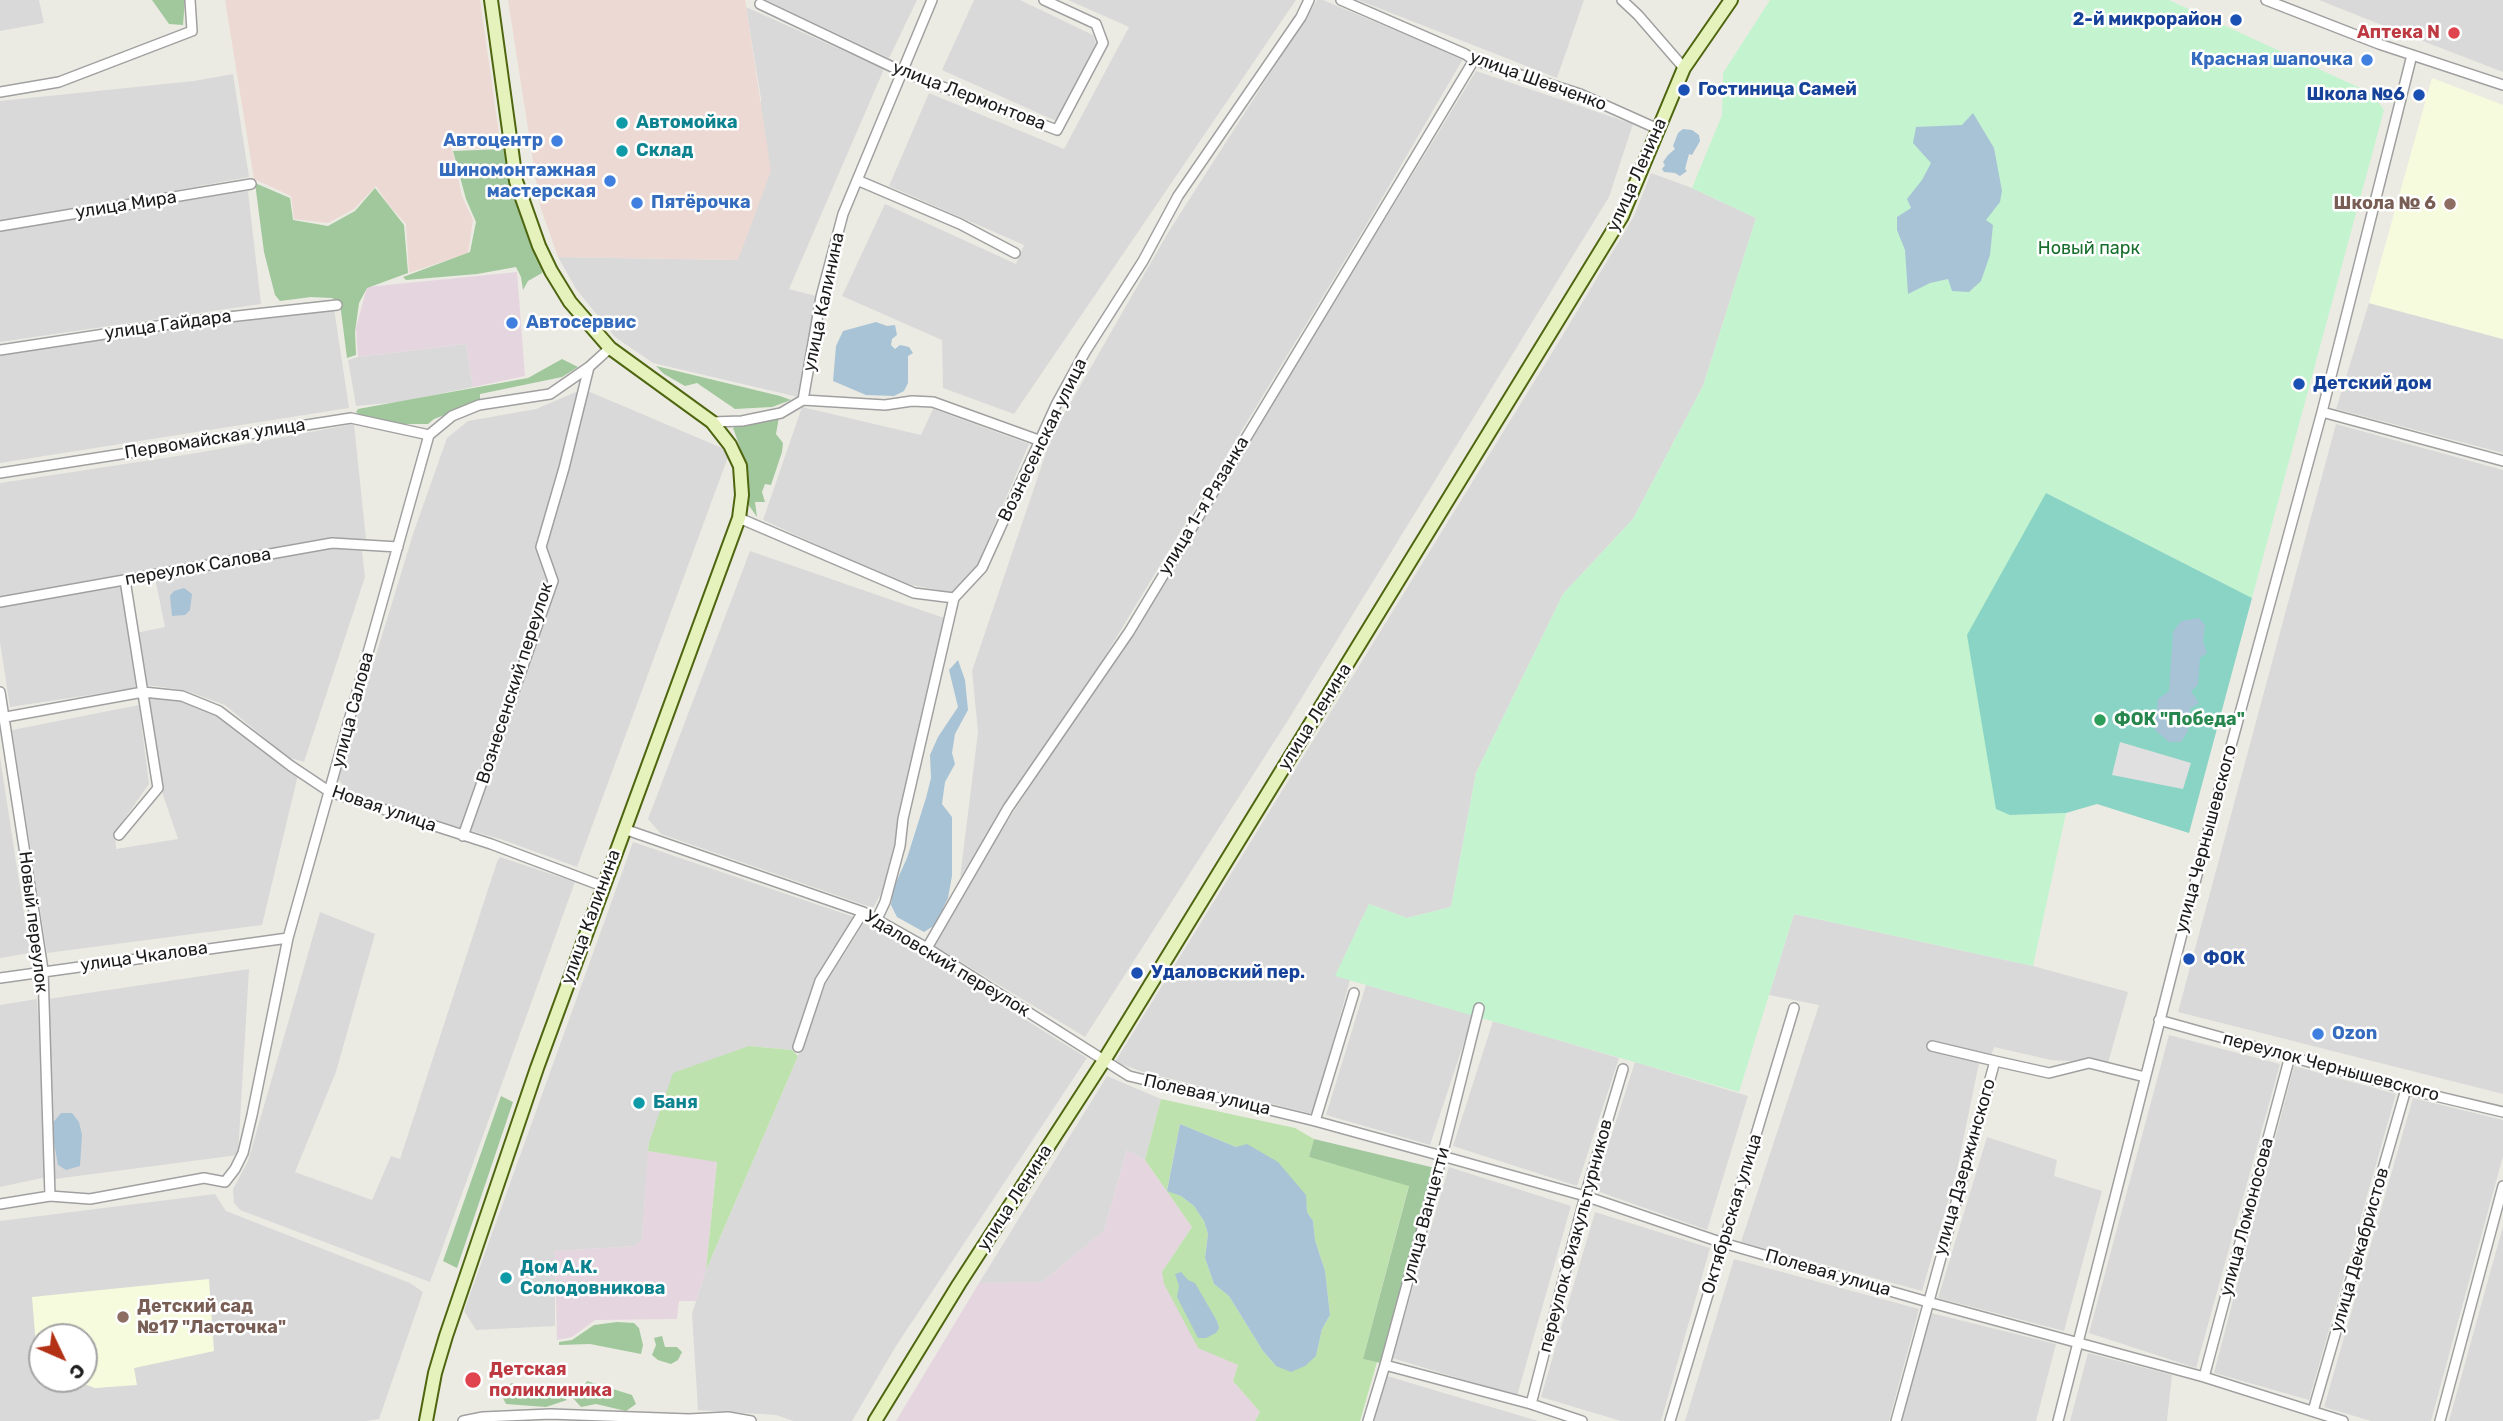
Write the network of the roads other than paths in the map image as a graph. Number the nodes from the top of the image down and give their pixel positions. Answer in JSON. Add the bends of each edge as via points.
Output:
{"nodes":[{"id":1,"x":190,"y":0,"type":"edge"},
{"id":2,"x":491,"y":0,"type":"edge"},
{"id":3,"x":932,"y":0,"type":"edge"},
{"id":4,"x":1044,"y":0,"type":"edge"},
{"id":5,"x":1309,"y":0,"type":"edge"},
{"id":6,"x":1341,"y":0,"type":"edge"},
{"id":7,"x":1622,"y":0,"type":"edge"},
{"id":8,"x":1632,"y":0,"type":"edge"},
{"id":9,"x":1731,"y":0,"type":"edge"},
{"id":10,"x":2266,"y":0,"type":"edge"},
{"id":11,"x":760,"y":4,"type":"dead end"},
{"id":12,"x":1638,"y":15,"type":"junction"},
{"id":13,"x":2412,"y":55,"type":"junction"},
{"id":14,"x":1474,"y":60,"type":"junction"},
{"id":15,"x":1684,"y":68,"type":"junction"},
{"id":16,"x":902,"y":72,"type":"junction"},
{"id":17,"x":2503,"y":85,"type":"edge"},
{"id":18,"x":0,"y":92,"type":"edge"},
{"id":19,"x":1658,"y":129,"type":"junction"},
{"id":20,"x":858,"y":180,"type":"junction"},
{"id":21,"x":251,"y":184,"type":"dead end"},
{"id":22,"x":0,"y":226,"type":"edge"},
{"id":23,"x":1015,"y":253,"type":"dead end"},
{"id":24,"x":337,"y":305,"type":"dead end"},
{"id":25,"x":610,"y":348,"type":"junction"},
{"id":26,"x":0,"y":350,"type":"edge"},
{"id":27,"x":589,"y":367,"type":"junction"},
{"id":28,"x":803,"y":400,"type":"junction"},
{"id":29,"x":2322,"y":411,"type":"junction"},
{"id":30,"x":712,"y":422,"type":"junction"},
{"id":31,"x":429,"y":435,"type":"junction"},
{"id":32,"x":1041,"y":441,"type":"junction"},
{"id":33,"x":2503,"y":461,"type":"edge"},
{"id":34,"x":0,"y":472,"type":"edge"},
{"id":35,"x":739,"y":518,"type":"junction"},
{"id":36,"x":398,"y":547,"type":"junction"},
{"id":37,"x":125,"y":580,"type":"junction"},
{"id":38,"x":954,"y":598,"type":"junction"},
{"id":39,"x":0,"y":602,"type":"edge"},
{"id":40,"x":0,"y":692,"type":"edge"},
{"id":41,"x":143,"y":692,"type":"junction"},
{"id":42,"x":2,"y":718,"type":"edge"},
{"id":43,"x":330,"y":792,"type":"junction"},
{"id":44,"x":624,"y":829,"type":"junction"},
{"id":45,"x":119,"y":835,"type":"dead end"},
{"id":46,"x":463,"y":836,"type":"junction"},
{"id":47,"x":602,"y":886,"type":"junction"},
{"id":48,"x":863,"y":912,"type":"junction"},
{"id":49,"x":876,"y":921,"type":"junction"},
{"id":50,"x":288,"y":938,"type":"junction"},
{"id":51,"x":927,"y":948,"type":"junction"},
{"id":52,"x":43,"y":970,"type":"junction"},
{"id":53,"x":0,"y":978,"type":"edge"},
{"id":54,"x":1354,"y":993,"type":"dead end"},
{"id":55,"x":1479,"y":1008,"type":"dead end"},
{"id":56,"x":1794,"y":1008,"type":"dead end"},
{"id":57,"x":2159,"y":1020,"type":"junction"},
{"id":58,"x":1932,"y":1046,"type":"dead end"},
{"id":59,"x":798,"y":1047,"type":"dead end"},
{"id":60,"x":2290,"y":1056,"type":"junction"},
{"id":61,"x":1995,"y":1061,"type":"junction"},
{"id":62,"x":1103,"y":1062,"type":"junction"},
{"id":63,"x":1623,"y":1069,"type":"dead end"},
{"id":64,"x":2145,"y":1077,"type":"junction"},
{"id":65,"x":2406,"y":1089,"type":"junction"},
{"id":66,"x":2503,"y":1112,"type":"edge"},
{"id":67,"x":1315,"y":1121,"type":"junction"},
{"id":68,"x":1442,"y":1156,"type":"junction"},
{"id":69,"x":2503,"y":1186,"type":"edge"},
{"id":70,"x":50,"y":1196,"type":"junction"},
{"id":71,"x":1585,"y":1196,"type":"junction"},
{"id":72,"x":0,"y":1204,"type":"edge"},
{"id":73,"x":1723,"y":1243,"type":"junction"},
{"id":74,"x":1928,"y":1302,"type":"junction"},
{"id":75,"x":2079,"y":1342,"type":"junction"},
{"id":76,"x":1385,"y":1365,"type":"junction"},
{"id":77,"x":2204,"y":1377,"type":"junction"},
{"id":78,"x":1531,"y":1404,"type":"junction"},
{"id":79,"x":2313,"y":1411,"type":"junction"},
{"id":80,"x":426,"y":1421,"type":"edge"},
{"id":81,"x":463,"y":1421,"type":"edge"},
{"id":82,"x":751,"y":1421,"type":"edge"},
{"id":83,"x":876,"y":1421,"type":"edge"},
{"id":84,"x":1368,"y":1421,"type":"edge"},
{"id":85,"x":1582,"y":1421,"type":"edge"},
{"id":86,"x":1670,"y":1421,"type":"edge"},
{"id":87,"x":1896,"y":1421,"type":"edge"},
{"id":88,"x":2058,"y":1421,"type":"edge"},
{"id":89,"x":2343,"y":1421,"type":"edge"},
{"id":90,"x":2440,"y":1421,"type":"edge"}],
"edges":[{"from":1,"to":18,"type":"street","via":[[192,31],[59,82]]},
{"from":2,"to":25,"type":"street","name":"улица Калинина","via":[[516,181],[525,209],[570,302]]},
{"from":3,"to":16,"type":"street","name":"улица Калинина"},
{"from":4,"to":16,"type":"street","name":"улица Лермонтова","via":[[1096,24],[1102,43],[1057,130]]},
{"from":5,"to":32,"type":"street","name":"Вознесенская улица","via":[[1178,196],[1085,352]]},
{"from":6,"to":14,"type":"street","name":"улица Шевченко"},
{"from":7,"to":12,"type":"street"},
{"from":8,"to":12,"type":"street"},
{"from":9,"to":15,"type":"street","name":"улица Ленина"},
{"from":10,"to":13,"type":"street"},
{"from":11,"to":16,"type":"street","name":"улица Лермонтова"},
{"from":12,"to":15,"type":"street"},
{"from":13,"to":17,"type":"street"},
{"from":13,"to":29,"type":"street","name":"улица Чернышевского"},
{"from":14,"to":19,"type":"street","name":"улица Шевченко","via":[[1580,94]]},
{"from":14,"to":51,"type":"street","name":"улица 1-я Рязанка","via":[[1129,632],[1008,808]]},
{"from":15,"to":19,"type":"street","name":"улица Ленина"},
{"from":16,"to":20,"type":"street","name":"улица Калинина"},
{"from":19,"to":62,"type":"street","name":"улица Ленина","via":[[1622,216]]},
{"from":20,"to":23,"type":"street"},
{"from":20,"to":28,"type":"street","name":"улица Калинина","via":[[843,214],[821,297]]},
{"from":21,"to":22,"type":"street","name":"улица Мира"},
{"from":24,"to":26,"type":"street","name":"улица Гайдара","via":[[183,322]]},
{"from":25,"to":27,"type":"street"},
{"from":25,"to":30,"type":"street","name":"улица Калинина"},
{"from":27,"to":31,"type":"street","via":[[550,394],[479,405],[452,416]]},
{"from":27,"to":46,"type":"street","name":"Вознесенский переулок","via":[[541,547],[553,581]]},
{"from":28,"to":30,"type":"street","via":[[781,413]]},
{"from":28,"to":32,"type":"street","via":[[885,405],[933,402]]},
{"from":29,"to":33,"type":"street"},
{"from":29,"to":57,"type":"street","name":"улица Чернышевского"},
{"from":30,"to":35,"type":"street","name":"улица Калинина","via":[[740,466]]},
{"from":31,"to":34,"type":"street","name":"Первомайская улица","via":[[351,418]]},
{"from":31,"to":36,"type":"street","name":"улица Салова"},
{"from":32,"to":38,"type":"street","name":"Вознесенская улица","via":[[982,568]]},
{"from":35,"to":38,"type":"street","via":[[914,593]]},
{"from":35,"to":44,"type":"street","name":"улица Калинина"},
{"from":36,"to":37,"type":"street","name":"переулок Салова","via":[[332,543]]},
{"from":36,"to":43,"type":"street","name":"улица Салова"},
{"from":37,"to":39,"type":"street","name":"переулок Салова"},
{"from":37,"to":41,"type":"street"},
{"from":38,"to":49,"type":"street","via":[[900,846]]},
{"from":40,"to":42,"type":"street","name":"Новый переулок"},
{"from":41,"to":42,"type":"street","name":"Новая улица"},
{"from":41,"to":43,"type":"street","name":"Новая улица","via":[[182,696],[219,712]]},
{"from":41,"to":45,"type":"street","via":[[158,788]]},
{"from":42,"to":52,"type":"street","name":"Новый переулок"},
{"from":43,"to":46,"type":"street","name":"Новая улица"},
{"from":43,"to":50,"type":"street","name":"улица Салова"},
{"from":44,"to":47,"type":"street","name":"улица Калинина"},
{"from":44,"to":48,"type":"street","name":"Удаловский переулок"},
{"from":46,"to":47,"type":"street","name":"Новая улица"},
{"from":47,"to":80,"type":"street","name":"улица Калинина","via":[[446,1336]]},
{"from":48,"to":49,"type":"street","name":"Удаловский переулок"},
{"from":48,"to":59,"type":"street","via":[[820,981]]},
{"from":49,"to":51,"type":"street","name":"Удаловский переулок"},
{"from":50,"to":52,"type":"street","name":"улица Чкалова"},
{"from":50,"to":70,"type":"street","name":"улица Салова","via":[[243,1153],[225,1182],[204,1178],[90,1199]]},
{"from":51,"to":62,"type":"street","name":"Удаловский переулок"},
{"from":52,"to":53,"type":"street","name":"улица Чкалова"},
{"from":52,"to":70,"type":"street","name":"Новый переулок"},
{"from":54,"to":67,"type":"street"},
{"from":55,"to":68,"type":"street","name":"улица Ванцетти"},
{"from":56,"to":73,"type":"street","name":"Октябрьская улица"},
{"from":57,"to":60,"type":"street","name":"переулок Чернышевского"},
{"from":57,"to":64,"type":"street","name":"улица Чернышевского"},
{"from":58,"to":61,"type":"street"},
{"from":60,"to":65,"type":"street","name":"переулок Чернышевского"},
{"from":60,"to":77,"type":"street","name":"улица Ломоносова"},
{"from":61,"to":64,"type":"street","name":"улица Дзержинского","via":[[2049,1073],[2088,1063]]},
{"from":61,"to":74,"type":"street","name":"улица Дзержинского"},
{"from":62,"to":67,"type":"street","name":"Полевая улица","via":[[1129,1076]]},
{"from":62,"to":83,"type":"street","name":"улица Ленина"},
{"from":63,"to":71,"type":"street","name":"переулок Физкультурников"},
{"from":64,"to":75,"type":"street","name":"улица Чернышевского"},
{"from":65,"to":66,"type":"street","name":"переулок Чернышевского"},
{"from":65,"to":79,"type":"street","name":"улица Декабристов"},
{"from":67,"to":68,"type":"street","name":"Полевая улица"},
{"from":68,"to":71,"type":"street","name":"Полевая улица"},
{"from":68,"to":76,"type":"street","name":"улица Ванцетти"},
{"from":69,"to":90,"type":"street"},
{"from":70,"to":72,"type":"street"},
{"from":71,"to":73,"type":"street","name":"Полевая улица"},
{"from":71,"to":78,"type":"street","name":"переулок Физкультурников"},
{"from":73,"to":74,"type":"street","name":"Полевая улица"},
{"from":73,"to":86,"type":"street","name":"Октябрьская улица"},
{"from":74,"to":75,"type":"street","name":"Полевая улица"},
{"from":74,"to":87,"type":"street","name":"улица Дзержинского"},
{"from":75,"to":77,"type":"street","name":"Полевая улица"},
{"from":75,"to":88,"type":"street","name":"улица Чернышевского"},
{"from":76,"to":78,"type":"street"},
{"from":76,"to":84,"type":"street","name":"улица Ванцетти"},
{"from":77,"to":79,"type":"street","name":"Полевая улица"},
{"from":78,"to":85,"type":"street"},
{"from":79,"to":89,"type":"street","name":"Полевая улица"},
{"from":81,"to":82,"type":"street","via":[[550,1414],[728,1416]]}]}
